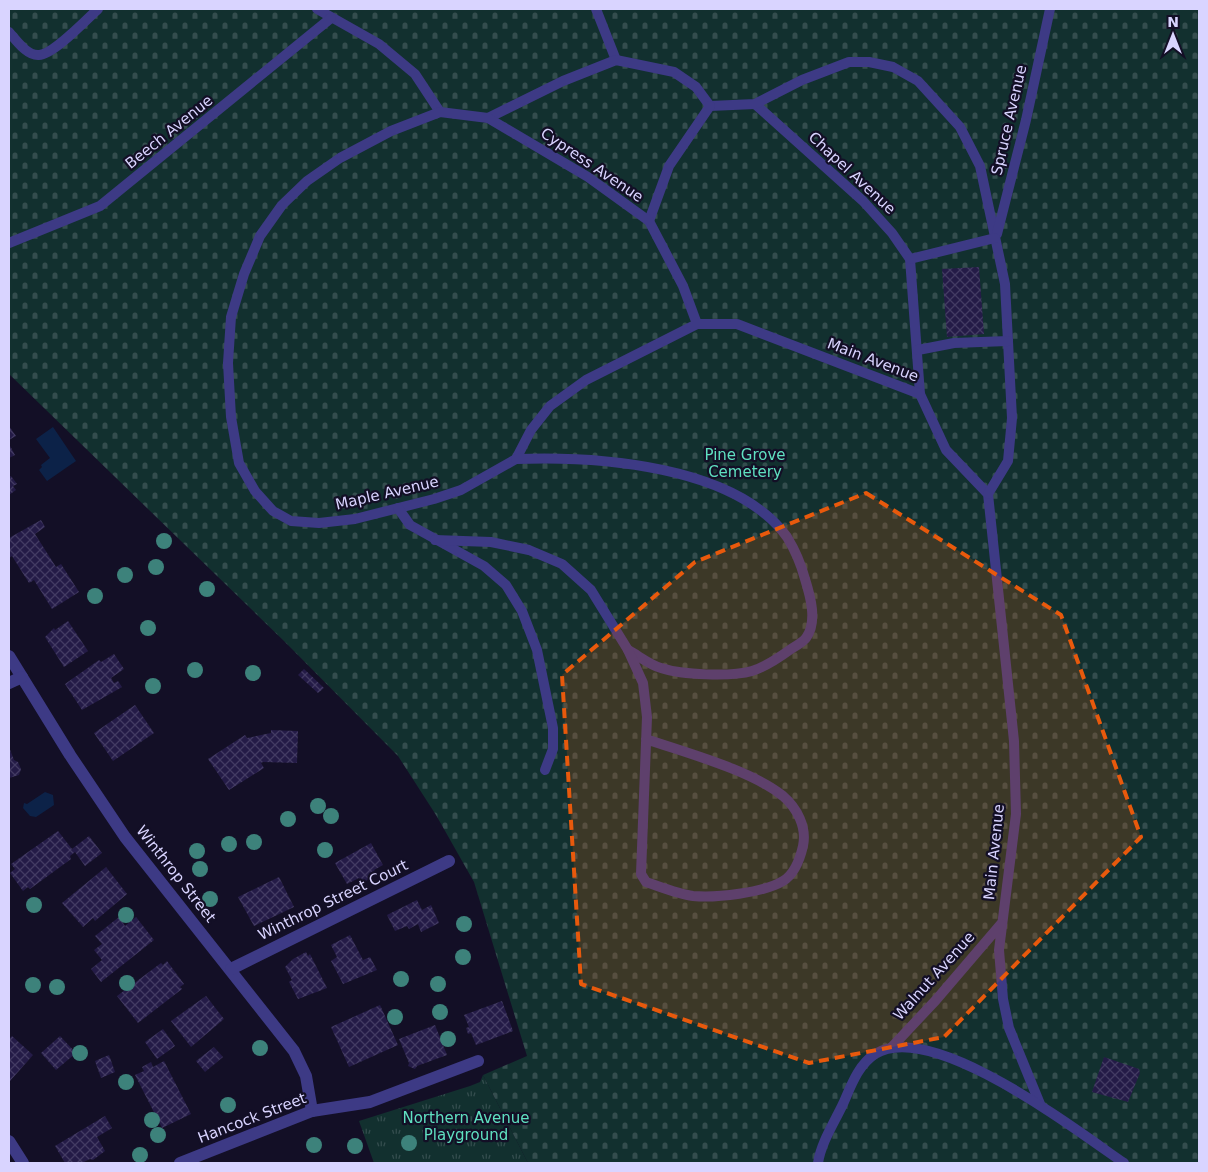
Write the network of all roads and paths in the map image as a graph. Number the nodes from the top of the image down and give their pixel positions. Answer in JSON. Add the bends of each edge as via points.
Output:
{"nodes":[{"id":1,"x":98,"y":9,"type":"edge"},
{"id":2,"x":317,"y":9,"type":"edge"},
{"id":3,"x":596,"y":9,"type":"edge"},
{"id":4,"x":1050,"y":9,"type":"edge"},
{"id":5,"x":332,"y":18,"type":"junction"},
{"id":6,"x":9,"y":32,"type":"edge"},
{"id":7,"x":616,"y":60,"type":"junction"},
{"id":8,"x":755,"y":104,"type":"junction"},
{"id":9,"x":710,"y":106,"type":"junction"},
{"id":10,"x":440,"y":112,"type":"junction"},
{"id":11,"x":488,"y":118,"type":"junction"},
{"id":12,"x":648,"y":221,"type":"junction"},
{"id":13,"x":996,"y":238,"type":"junction"},
{"id":14,"x":9,"y":243,"type":"edge"},
{"id":15,"x":910,"y":259,"type":"junction"},
{"id":16,"x":697,"y":324,"type":"junction"},
{"id":17,"x":1008,"y":341,"type":"junction"},
{"id":18,"x":918,"y":350,"type":"junction"},
{"id":19,"x":920,"y":394,"type":"junction"},
{"id":20,"x":516,"y":460,"type":"junction"},
{"id":21,"x":988,"y":494,"type":"junction"},
{"id":22,"x":398,"y":508,"type":"junction"},
{"id":23,"x":434,"y":540,"type":"junction"},
{"id":24,"x":628,"y":650,"type":"junction"},
{"id":25,"x":9,"y":656,"type":"edge"},
{"id":26,"x":22,"y":676,"type":"junction"},
{"id":27,"x":9,"y":683,"type":"edge"},
{"id":28,"x":646,"y":739,"type":"junction"},
{"id":29,"x":545,"y":770,"type":"dead end"},
{"id":30,"x":449,"y":861,"type":"dead end"},
{"id":31,"x":1001,"y":924,"type":"junction"},
{"id":32,"x":230,"y":969,"type":"junction"},
{"id":33,"x":891,"y":1048,"type":"junction"},
{"id":34,"x":478,"y":1061,"type":"dead end"},
{"id":35,"x":1040,"y":1104,"type":"junction"},
{"id":36,"x":312,"y":1111,"type":"junction"},
{"id":37,"x":9,"y":1141,"type":"edge"},
{"id":38,"x":23,"y":1163,"type":"edge"},
{"id":39,"x":180,"y":1163,"type":"edge"},
{"id":40,"x":818,"y":1163,"type":"edge"},
{"id":41,"x":1124,"y":1163,"type":"edge"}],
"edges":[{"from":1,"to":6,"type":"lane","via":[[40,56],[29,53]]},
{"from":2,"to":5,"type":"lane"},
{"from":3,"to":7,"type":"lane"},
{"from":4,"to":13,"type":"lane","name":"Spruce Avenue"},
{"from":5,"to":10,"type":"lane","via":[[379,44],[415,74]]},
{"from":5,"to":14,"type":"lane","name":"Beech Avenue","via":[[100,206]]},
{"from":7,"to":9,"type":"lane","via":[[674,72],[696,87]]},
{"from":7,"to":11,"type":"lane"},
{"from":8,"to":9,"type":"lane"},
{"from":8,"to":13,"type":"lane","via":[[802,80],[850,62],[869,62],[902,71],[918,81],[960,127],[980,166]]},
{"from":8,"to":15,"type":"lane","name":"Chapel Avenue","via":[[863,201],[892,232]]},
{"from":9,"to":12,"type":"lane","via":[[669,166]]},
{"from":10,"to":11,"type":"lane","name":"Cypress Avenue"},
{"from":10,"to":22,"type":"lane","name":"Maple Avenue","via":[[391,131],[340,158],[282,204],[260,236],[231,316],[228,363],[231,417],[239,463],[255,491],[273,511],[291,521],[319,523],[355,519]]},
{"from":11,"to":12,"type":"lane","name":"Cypress Avenue","via":[[588,176]]},
{"from":12,"to":16,"type":"lane","name":"Cypress Avenue","via":[[683,286]]},
{"from":13,"to":15,"type":"lane"},
{"from":13,"to":17,"type":"lane","via":[[1005,284]]},
{"from":15,"to":18,"type":"lane","name":"Chapel Avenue"},
{"from":16,"to":19,"type":"lane","name":"Main Avenue","via":[[737,324]]},
{"from":16,"to":20,"type":"lane","via":[[586,380],[550,406]]},
{"from":17,"to":18,"type":"lane","via":[[954,343]]},
{"from":17,"to":21,"type":"lane","via":[[1012,418],[1008,461]]},
{"from":18,"to":19,"type":"lane","name":"Chapel Avenue"},
{"from":19,"to":21,"type":"lane","name":"Main Avenue","via":[[946,450]]},
{"from":20,"to":22,"type":"lane","name":"Maple Avenue","via":[[461,490]]},
{"from":20,"to":24,"type":"lane","via":[[562,457],[672,472],[748,501],[787,537],[800,562],[811,597],[811,624],[806,638],[782,656],[751,671],[700,674],[659,668]]},
{"from":21,"to":31,"type":"lane","name":"Main Avenue","via":[[1014,741],[1016,814]]},
{"from":22,"to":23,"type":"lane","via":[[410,525]]},
{"from":23,"to":24,"type":"lane","via":[[491,542],[529,550],[562,564],[591,590]]},
{"from":23,"to":29,"type":"lane","via":[[484,566],[506,586],[522,611],[537,650],[553,728],[552,749]]},
{"from":24,"to":28,"type":"lane","via":[[643,683]]},
{"from":25,"to":26,"type":"street","name":"Winthrop Street"},
{"from":26,"to":27,"type":"street"},
{"from":26,"to":32,"type":"street","name":"Winthrop Street","via":[[125,837]]},
{"from":28,"to":28,"type":"lane","via":[[725,767],[782,796],[799,814],[805,838],[799,863],[783,881],[750,892],[718,896],[692,896],[646,882],[641,874]]},
{"from":30,"to":32,"type":"street","name":"Winthrop Street Court"},
{"from":31,"to":33,"type":"lane","name":"Walnut Avenue"},
{"from":31,"to":35,"type":"lane","name":"Main Avenue","via":[[1002,998],[1009,1028]]},
{"from":32,"to":36,"type":"street","name":"Winthrop Street","via":[[298,1057],[306,1076]]},
{"from":33,"to":35,"type":"lane","via":[[926,1052],[965,1064]]},
{"from":33,"to":40,"type":"lane","name":"Walnut Avenue","via":[[876,1054],[860,1070],[828,1134]]},
{"from":34,"to":36,"type":"street","name":"Hancock Street","via":[[370,1102]]},
{"from":35,"to":41,"type":"lane"},
{"from":36,"to":39,"type":"street","name":"Hancock Street"},
{"from":37,"to":38,"type":"street"}]}
